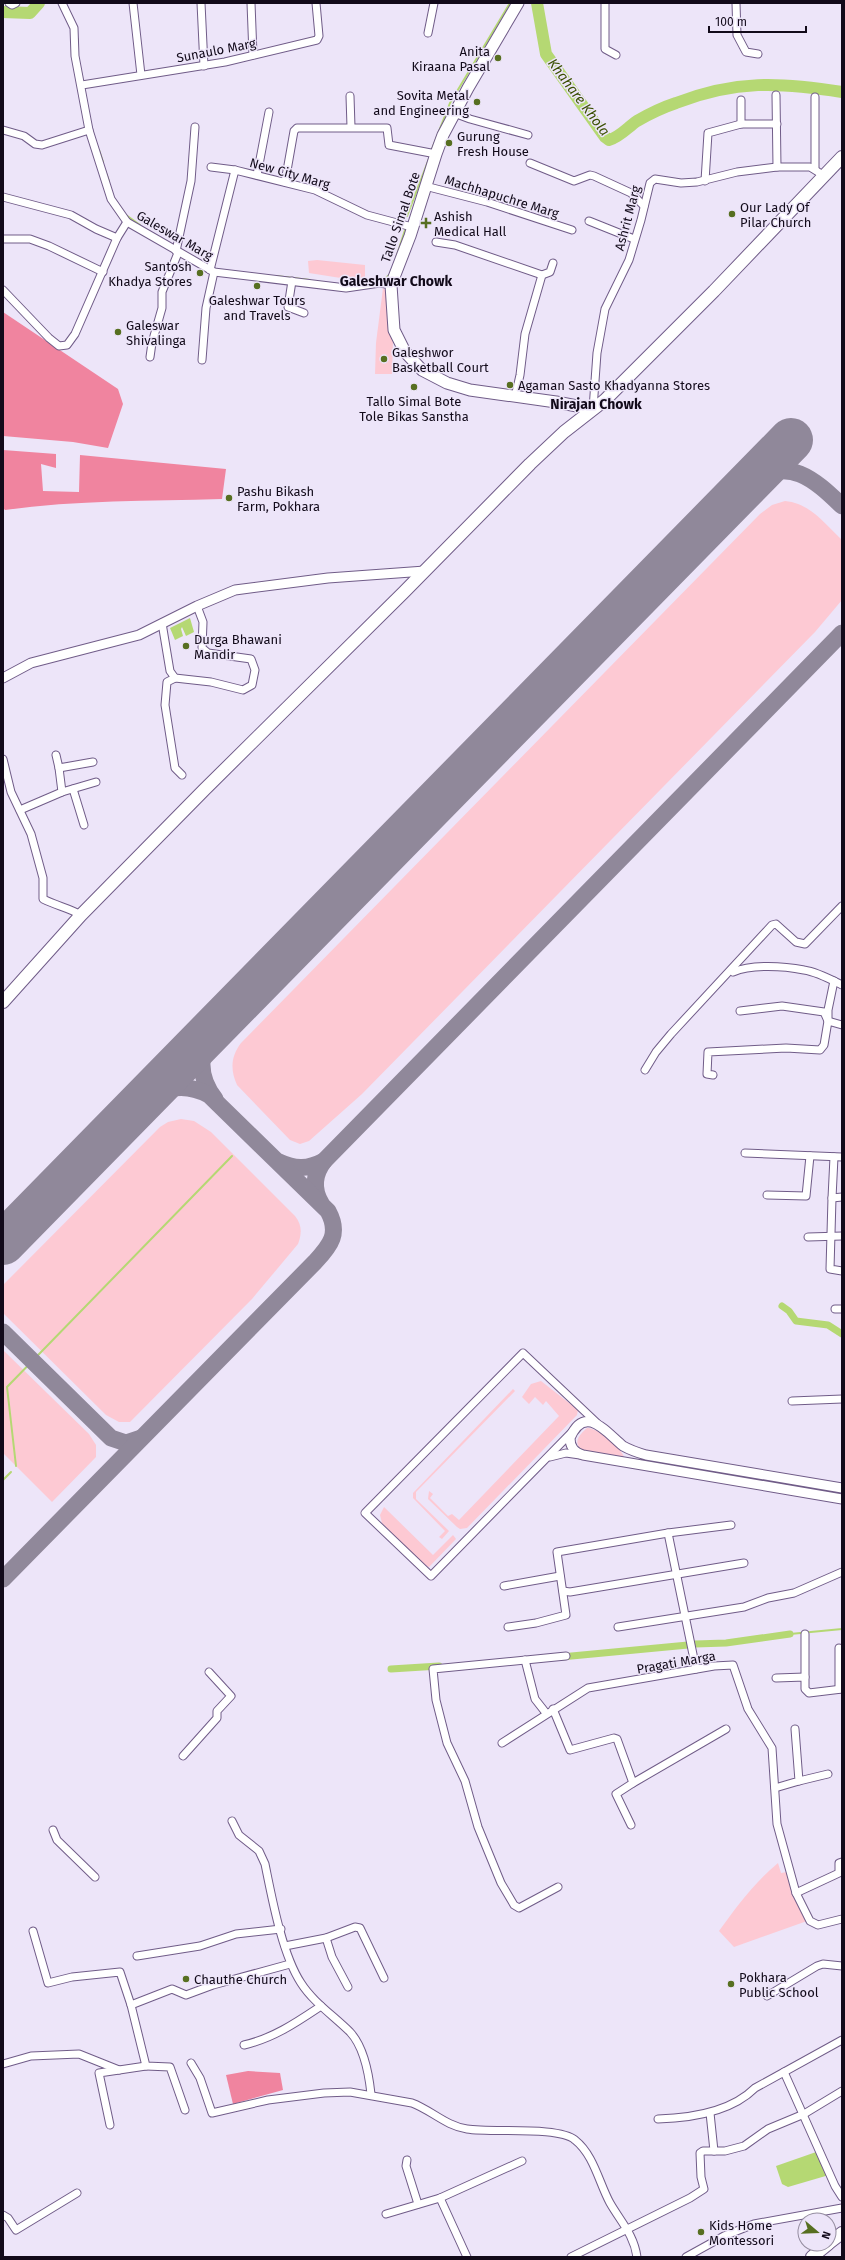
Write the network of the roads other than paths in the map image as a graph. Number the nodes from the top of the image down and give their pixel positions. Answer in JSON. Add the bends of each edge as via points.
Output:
{"nodes":[{"id":1,"x":9,"y":3,"type":"edge"},
{"id":2,"x":16,"y":3,"type":"edge"},
{"id":3,"x":62,"y":3,"type":"edge"},
{"id":4,"x":133,"y":3,"type":"edge"},
{"id":5,"x":200,"y":3,"type":"edge"},
{"id":6,"x":252,"y":3,"type":"edge"},
{"id":7,"x":316,"y":3,"type":"edge"},
{"id":8,"x":434,"y":3,"type":"edge"},
{"id":9,"x":518,"y":3,"type":"edge"},
{"id":10,"x":605,"y":3,"type":"edge"},
{"id":11,"x":736,"y":3,"type":"edge"},
{"id":12,"x":428,"y":33,"type":"dead end"},
{"id":13,"x":616,"y":54,"type":"dead end"},
{"id":14,"x":758,"y":54,"type":"dead end"},
{"id":15,"x":253,"y":55,"type":"junction"},
{"id":16,"x":204,"y":66,"type":"junction"},
{"id":17,"x":141,"y":75,"type":"junction"},
{"id":18,"x":82,"y":84,"type":"junction"},
{"id":19,"x":776,"y":95,"type":"dead end"},
{"id":20,"x":350,"y":96,"type":"dead end"},
{"id":21,"x":815,"y":97,"type":"dead end"},
{"id":22,"x":741,"y":100,"type":"dead end"},
{"id":23,"x":269,"y":112,"type":"dead end"},
{"id":24,"x":454,"y":113,"type":"junction"},
{"id":25,"x":741,"y":124,"type":"junction"},
{"id":26,"x":777,"y":124,"type":"junction"},
{"id":27,"x":195,"y":127,"type":"dead end"},
{"id":28,"x":351,"y":127,"type":"junction"},
{"id":29,"x":3,"y":130,"type":"edge"},
{"id":30,"x":90,"y":130,"type":"junction"},
{"id":31,"x":528,"y":135,"type":"dead end"},
{"id":32,"x":436,"y":154,"type":"junction"},
{"id":33,"x":842,"y":156,"type":"edge"},
{"id":34,"x":530,"y":163,"type":"dead end"},
{"id":35,"x":211,"y":167,"type":"dead end"},
{"id":36,"x":777,"y":167,"type":"junction"},
{"id":37,"x":234,"y":170,"type":"junction"},
{"id":38,"x":819,"y":171,"type":"junction"},
{"id":39,"x":257,"y":175,"type":"junction"},
{"id":40,"x":705,"y":181,"type":"junction"},
{"id":41,"x":285,"y":182,"type":"junction"},
{"id":42,"x":425,"y":186,"type":"junction"},
{"id":43,"x":3,"y":197,"type":"edge"},
{"id":44,"x":644,"y":206,"type":"junction"},
{"id":45,"x":589,"y":221,"type":"dead end"},
{"id":46,"x":127,"y":222,"type":"junction"},
{"id":47,"x":412,"y":227,"type":"junction"},
{"id":48,"x":572,"y":230,"type":"dead end"},
{"id":49,"x":117,"y":238,"type":"junction"},
{"id":50,"x":3,"y":239,"type":"edge"},
{"id":51,"x":634,"y":239,"type":"junction"},
{"id":52,"x":436,"y":242,"type":"dead end"},
{"id":53,"x":177,"y":252,"type":"junction"},
{"id":54,"x":552,"y":263,"type":"dead end"},
{"id":55,"x":212,"y":271,"type":"junction"},
{"id":56,"x":103,"y":272,"type":"junction"},
{"id":57,"x":542,"y":275,"type":"junction"},
{"id":58,"x":292,"y":281,"type":"junction"},
{"id":59,"x":391,"y":285,"type":"junction"},
{"id":60,"x":3,"y":290,"type":"edge"},
{"id":61,"x":304,"y":313,"type":"dead end"},
{"id":62,"x":150,"y":357,"type":"dead end"},
{"id":63,"x":202,"y":360,"type":"dead end"},
{"id":64,"x":515,"y":397,"type":"junction"},
{"id":65,"x":593,"y":409,"type":"junction"},
{"id":66,"x":425,"y":570,"type":"junction"},
{"id":67,"x":197,"y":606,"type":"junction"},
{"id":68,"x":162,"y":623,"type":"junction"},
{"id":69,"x":6,"y":675,"type":"edge"},
{"id":70,"x":175,"y":678,"type":"junction"},
{"id":71,"x":56,"y":755,"type":"dead end"},
{"id":72,"x":3,"y":759,"type":"edge"},
{"id":73,"x":93,"y":762,"type":"dead end"},
{"id":74,"x":58,"y":768,"type":"junction"},
{"id":75,"x":182,"y":775,"type":"dead end"},
{"id":76,"x":96,"y":782,"type":"dead end"},
{"id":77,"x":73,"y":789,"type":"junction"},
{"id":78,"x":62,"y":792,"type":"junction"},
{"id":79,"x":20,"y":810,"type":"junction"},
{"id":80,"x":84,"y":825,"type":"dead end"},
{"id":81,"x":842,"y":906,"type":"edge"},
{"id":82,"x":81,"y":915,"type":"junction"},
{"id":83,"x":733,"y":972,"type":"dead end"},
{"id":84,"x":834,"y":981,"type":"junction"},
{"id":85,"x":842,"y":984,"type":"edge"},
{"id":86,"x":3,"y":1002,"type":"edge"},
{"id":87,"x":740,"y":1011,"type":"dead end"},
{"id":88,"x":828,"y":1021,"type":"junction"},
{"id":89,"x":842,"y":1025,"type":"edge"},
{"id":90,"x":646,"y":1070,"type":"dead end"},
{"id":91,"x":713,"y":1075,"type":"dead end"},
{"id":92,"x":745,"y":1153,"type":"dead end"},
{"id":93,"x":810,"y":1156,"type":"junction"},
{"id":94,"x":834,"y":1157,"type":"junction"},
{"id":95,"x":842,"y":1157,"type":"edge"},
{"id":96,"x":767,"y":1195,"type":"dead end"},
{"id":97,"x":842,"y":1197,"type":"edge"},
{"id":98,"x":832,"y":1198,"type":"junction"},
{"id":99,"x":842,"y":1236,"type":"edge"},
{"id":100,"x":808,"y":1237,"type":"dead end"},
{"id":101,"x":832,"y":1237,"type":"junction"},
{"id":102,"x":842,"y":1271,"type":"edge"},
{"id":103,"x":842,"y":1400,"type":"edge"},
{"id":104,"x":792,"y":1401,"type":"dead end"},
{"id":105,"x":588,"y":1416,"type":"junction"},
{"id":106,"x":600,"y":1426,"type":"junction"},
{"id":107,"x":577,"y":1428,"type":"junction"},
{"id":108,"x":582,"y":1455,"type":"junction"},
{"id":109,"x":544,"y":1462,"type":"junction"},
{"id":110,"x":842,"y":1488,"type":"edge"},
{"id":111,"x":842,"y":1499,"type":"edge"},
{"id":112,"x":731,"y":1525,"type":"dead end"},
{"id":113,"x":668,"y":1533,"type":"junction"},
{"id":114,"x":744,"y":1563,"type":"dead end"},
{"id":115,"x":842,"y":1572,"type":"edge"},
{"id":116,"x":676,"y":1574,"type":"junction"},
{"id":117,"x":560,"y":1576,"type":"junction"},
{"id":118,"x":504,"y":1586,"type":"dead end"},
{"id":119,"x":564,"y":1591,"type":"junction"},
{"id":120,"x":684,"y":1616,"type":"junction"},
{"id":121,"x":508,"y":1627,"type":"dead end"},
{"id":122,"x":618,"y":1627,"type":"dead end"},
{"id":123,"x":805,"y":1634,"type":"dead end"},
{"id":124,"x":839,"y":1648,"type":"dead end"},
{"id":125,"x":566,"y":1656,"type":"dead end"},
{"id":126,"x":525,"y":1660,"type":"junction"},
{"id":127,"x":696,"y":1669,"type":"junction"},
{"id":128,"x":209,"y":1672,"type":"dead end"},
{"id":129,"x":805,"y":1677,"type":"junction"},
{"id":130,"x":776,"y":1678,"type":"dead end"},
{"id":131,"x":840,"y":1689,"type":"edge"},
{"id":132,"x":553,"y":1709,"type":"junction"},
{"id":133,"x":546,"y":1713,"type":"junction"},
{"id":134,"x":726,"y":1729,"type":"dead end"},
{"id":135,"x":795,"y":1729,"type":"dead end"},
{"id":136,"x":502,"y":1743,"type":"dead end"},
{"id":137,"x":183,"y":1756,"type":"dead end"},
{"id":138,"x":828,"y":1774,"type":"dead end"},
{"id":139,"x":799,"y":1781,"type":"junction"},
{"id":140,"x":633,"y":1783,"type":"junction"},
{"id":141,"x":775,"y":1788,"type":"junction"},
{"id":142,"x":232,"y":1821,"type":"dead end"},
{"id":143,"x":631,"y":1825,"type":"dead end"},
{"id":144,"x":52,"y":1830,"type":"dead end"},
{"id":145,"x":842,"y":1862,"type":"edge"},
{"id":146,"x":95,"y":1877,"type":"dead end"},
{"id":147,"x":558,"y":1887,"type":"dead end"},
{"id":148,"x":796,"y":1892,"type":"junction"},
{"id":149,"x":842,"y":1919,"type":"edge"},
{"id":150,"x":281,"y":1930,"type":"junction"},
{"id":151,"x":33,"y":1931,"type":"dead end"},
{"id":152,"x":326,"y":1938,"type":"junction"},
{"id":153,"x":286,"y":1946,"type":"junction"},
{"id":154,"x":137,"y":1956,"type":"dead end"},
{"id":155,"x":290,"y":1964,"type":"junction"},
{"id":156,"x":842,"y":1966,"type":"edge"},
{"id":157,"x":384,"y":1978,"type":"dead end"},
{"id":158,"x":348,"y":1987,"type":"dead end"},
{"id":159,"x":767,"y":1996,"type":"dead end"},
{"id":160,"x":130,"y":2005,"type":"junction"},
{"id":161,"x":321,"y":2006,"type":"junction"},
{"id":162,"x":842,"y":2040,"type":"edge"},
{"id":163,"x":244,"y":2045,"type":"dead end"},
{"id":164,"x":191,"y":2063,"type":"dead end"},
{"id":165,"x":3,"y":2064,"type":"edge"},
{"id":166,"x":146,"y":2066,"type":"junction"},
{"id":167,"x":119,"y":2070,"type":"junction"},
{"id":168,"x":784,"y":2072,"type":"junction"},
{"id":169,"x":842,"y":2092,"type":"edge"},
{"id":170,"x":371,"y":2094,"type":"junction"},
{"id":171,"x":185,"y":2110,"type":"dead end"},
{"id":172,"x":710,"y":2113,"type":"junction"},
{"id":173,"x":804,"y":2114,"type":"junction"},
{"id":174,"x":658,"y":2119,"type":"dead end"},
{"id":175,"x":110,"y":2125,"type":"dead end"},
{"id":176,"x":714,"y":2151,"type":"junction"},
{"id":177,"x":407,"y":2160,"type":"dead end"},
{"id":178,"x":522,"y":2161,"type":"dead end"},
{"id":179,"x":78,"y":2193,"type":"dead end"},
{"id":180,"x":842,"y":2197,"type":"edge"},
{"id":181,"x":440,"y":2198,"type":"junction"},
{"id":182,"x":418,"y":2204,"type":"junction"},
{"id":183,"x":842,"y":2208,"type":"edge"},
{"id":184,"x":386,"y":2214,"type":"dead end"},
{"id":185,"x":3,"y":2216,"type":"edge"},
{"id":186,"x":628,"y":2228,"type":"junction"},
{"id":187,"x":467,"y":2257,"type":"edge"},
{"id":188,"x":571,"y":2257,"type":"edge"},
{"id":189,"x":637,"y":2257,"type":"edge"},
{"id":190,"x":686,"y":2257,"type":"edge"}],
"edges":[{"from":1,"to":2,"type":"street"},
{"from":3,"to":18,"type":"street","name":"Galeswar Marg","via":[[74,28],[75,56]]},
{"from":4,"to":17,"type":"street"},
{"from":5,"to":16,"type":"street"},
{"from":6,"to":15,"type":"street"},
{"from":7,"to":15,"type":"street","name":"Sunaulo Marg","via":[[319,36],[317,40]]},
{"from":8,"to":12,"type":"street"},
{"from":9,"to":24,"type":"main road","name":"Tallo Simal Bote"},
{"from":10,"to":13,"type":"street","via":[[605,49]]},
{"from":11,"to":14,"type":"street","via":[[737,35],[746,52]]},
{"from":15,"to":16,"type":"street","name":"Sunaulo Marg"},
{"from":16,"to":17,"type":"street","name":"Sunaulo Marg"},
{"from":17,"to":18,"type":"street","name":"Sunaulo Marg"},
{"from":18,"to":30,"type":"street","name":"Galeswar Marg"},
{"from":19,"to":26,"type":"street"},
{"from":20,"to":28,"type":"street"},
{"from":21,"to":38,"type":"street"},
{"from":22,"to":25,"type":"street"},
{"from":23,"to":39,"type":"street"},
{"from":24,"to":31,"type":"street"},
{"from":24,"to":32,"type":"main road","name":"Tallo Simal Bote"},
{"from":25,"to":26,"type":"street"},
{"from":25,"to":40,"type":"street","via":[[708,133]]},
{"from":26,"to":36,"type":"street"},
{"from":27,"to":53,"type":"street","via":[[191,181]]},
{"from":28,"to":32,"type":"street","via":[[387,128],[389,145]]},
{"from":28,"to":41,"type":"street","via":[[297,128],[294,131]]},
{"from":29,"to":30,"type":"street","via":[[24,136],[35,144],[42,144]]},
{"from":30,"to":46,"type":"street","name":"Galeswar Marg","via":[[111,199]]},
{"from":32,"to":42,"type":"main road","name":"Tallo Simal Bote"},
{"from":33,"to":38,"type":"main road"},
{"from":34,"to":44,"type":"street","via":[[574,180],[590,175],[608,181],[631,193]]},
{"from":35,"to":37,"type":"street"},
{"from":36,"to":38,"type":"street","name":"Ashrit Marg"},
{"from":36,"to":40,"type":"street","name":"Ashrit Marg","via":[[737,172]]},
{"from":37,"to":39,"type":"street","name":"New City Marg"},
{"from":37,"to":55,"type":"street","name":"New City Marg"},
{"from":38,"to":65,"type":"main road","via":[[714,291],[600,405]]},
{"from":39,"to":41,"type":"street","name":"New City Marg"},
{"from":40,"to":44,"type":"street","name":"Ashrit Marg","via":[[681,183],[655,179],[650,183]]},
{"from":41,"to":47,"type":"street","name":"New City Marg","via":[[315,190],[367,215]]},
{"from":42,"to":47,"type":"main road","name":"Tallo Simal Bote"},
{"from":42,"to":48,"type":"street","name":"Machhapuchre Marg","via":[[487,202]]},
{"from":43,"to":49,"type":"street","via":[[71,215]]},
{"from":44,"to":51,"type":"street","name":"Ashrit Marg"},
{"from":45,"to":51,"type":"street"},
{"from":46,"to":49,"type":"street"},
{"from":46,"to":53,"type":"street","name":"Galeswar Marg"},
{"from":47,"to":59,"type":"main road","name":"Tallo Simal Bote"},
{"from":49,"to":56,"type":"street"},
{"from":50,"to":56,"type":"street","via":[[30,239]]},
{"from":51,"to":65,"type":"street","name":"Ashrit Marg","via":[[629,260],[605,309],[597,353]]},
{"from":52,"to":57,"type":"street","via":[[455,245]]},
{"from":53,"to":55,"type":"street","name":"Galeswar Marg"},
{"from":53,"to":62,"type":"street","via":[[162,292],[162,308]]},
{"from":54,"to":57,"type":"street","via":[[550,272]]},
{"from":55,"to":58,"type":"street","name":"Galeswar Marg","via":[[249,278]]},
{"from":55,"to":63,"type":"street","name":"New City Marg"},
{"from":56,"to":60,"type":"street","via":[[75,334],[67,345],[59,346],[49,338]]},
{"from":57,"to":64,"type":"street","via":[[525,334]]},
{"from":58,"to":59,"type":"street","name":"Galeswar Marg","via":[[346,288],[380,283]]},
{"from":58,"to":61,"type":"street","via":[[288,307]]},
{"from":59,"to":64,"type":"main road","name":"Tallo Simal Bote","via":[[394,330],[405,352],[422,370],[459,387]]},
{"from":64,"to":65,"type":"main road","name":"Tallo Simal Bote"},
{"from":65,"to":66,"type":"main road","via":[[530,464]]},
{"from":66,"to":67,"type":"street","via":[[328,578],[235,590]]},
{"from":66,"to":82,"type":"main road"},
{"from":67,"to":68,"type":"street"},
{"from":67,"to":70,"type":"street","via":[[203,622],[202,648],[208,653],[251,659],[255,670],[252,685],[243,690],[211,682]]},
{"from":68,"to":69,"type":"street","via":[[139,635],[31,663]]},
{"from":68,"to":70,"type":"street","via":[[170,671]]},
{"from":70,"to":75,"type":"street","via":[[167,682],[166,704],[175,768]]},
{"from":71,"to":74,"type":"street"},
{"from":72,"to":79,"type":"street","via":[[11,792]]},
{"from":73,"to":74,"type":"street"},
{"from":74,"to":78,"type":"street"},
{"from":76,"to":77,"type":"street"},
{"from":77,"to":78,"type":"street"},
{"from":77,"to":80,"type":"street"},
{"from":78,"to":79,"type":"street"},
{"from":79,"to":82,"type":"street","via":[[31,834],[43,878],[43,898],[58,907]]},
{"from":81,"to":90,"type":"street","via":[[805,944],[796,942],[776,924],[772,925],[671,1034],[656,1052]]},
{"from":82,"to":86,"type":"main road"},
{"from":83,"to":84,"type":"street","via":[[764,968],[797,969]]},
{"from":84,"to":85,"type":"street"},
{"from":84,"to":88,"type":"street"},
{"from":87,"to":88,"type":"street","via":[[782,1006],[824,1012]]},
{"from":88,"to":89,"type":"street"},
{"from":88,"to":91,"type":"street","via":[[824,1045],[820,1050],[786,1048],[708,1052],[707,1074]]},
{"from":92,"to":93,"type":"street"},
{"from":93,"to":94,"type":"street"},
{"from":93,"to":96,"type":"street","via":[[806,1196]]},
{"from":94,"to":95,"type":"street"},
{"from":94,"to":98,"type":"street"},
{"from":97,"to":98,"type":"street"},
{"from":98,"to":101,"type":"street"},
{"from":99,"to":101,"type":"street"},
{"from":100,"to":101,"type":"street"},
{"from":101,"to":102,"type":"street","via":[[830,1269]]},
{"from":103,"to":104,"type":"street"},
{"from":105,"to":106,"type":"street"},
{"from":105,"to":107,"type":"street"},
{"from":105,"to":109,"type":"street","via":[[523,1353],[365,1513],[432,1576]]},
{"from":106,"to":107,"type":"street","via":[[591,1421]]},
{"from":106,"to":110,"type":"street","via":[[625,1447],[646,1455]]},
{"from":107,"to":108,"type":"street","via":[[570,1442],[574,1451]]},
{"from":107,"to":109,"type":"street"},
{"from":108,"to":109,"type":"street","via":[[561,1454]]},
{"from":108,"to":111,"type":"street"},
{"from":112,"to":113,"type":"street"},
{"from":113,"to":116,"type":"street"},
{"from":113,"to":117,"type":"street","via":[[557,1552]]},
{"from":114,"to":116,"type":"street"},
{"from":115,"to":120,"type":"street","via":[[794,1593],[768,1598],[744,1607]]},
{"from":116,"to":119,"type":"street"},
{"from":116,"to":120,"type":"street"},
{"from":117,"to":118,"type":"street"},
{"from":117,"to":119,"type":"street"},
{"from":119,"to":121,"type":"street","via":[[567,1612],[565,1616]]},
{"from":120,"to":122,"type":"street"},
{"from":120,"to":127,"type":"street"},
{"from":123,"to":129,"type":"street"},
{"from":124,"to":131,"type":"street"},
{"from":125,"to":126,"type":"street"},
{"from":126,"to":133,"type":"street","via":[[533,1692]]},
{"from":126,"to":147,"type":"street","via":[[433,1668],[433,1681],[443,1732],[466,1781],[478,1827],[507,1895],[518,1908]]},
{"from":127,"to":132,"type":"street","name":"Pragati Marga","via":[[588,1688]]},
{"from":127,"to":141,"type":"street","name":"Pragati Marga","via":[[733,1665],[748,1709],[772,1748]]},
{"from":128,"to":137,"type":"street","via":[[231,1696],[217,1711],[217,1718]]},
{"from":129,"to":130,"type":"street"},
{"from":129,"to":131,"type":"street","via":[[805,1689],[809,1693]]},
{"from":132,"to":133,"type":"street","name":"Pragati Marga"},
{"from":132,"to":140,"type":"street","via":[[570,1750],[617,1739]]},
{"from":133,"to":136,"type":"street","name":"Pragati Marga"},
{"from":134,"to":140,"type":"street"},
{"from":135,"to":139,"type":"street"},
{"from":138,"to":139,"type":"street"},
{"from":139,"to":141,"type":"street"},
{"from":140,"to":143,"type":"street","via":[[616,1794]]},
{"from":141,"to":148,"type":"street","name":"Pragati Marga","via":[[777,1824]]},
{"from":142,"to":150,"type":"street","via":[[239,1835],[259,1851],[265,1864]]},
{"from":144,"to":146,"type":"street","via":[[57,1840]]},
{"from":145,"to":148,"type":"street","via":[[839,1863],[839,1873]]},
{"from":148,"to":149,"type":"street","name":"Pragati Marga","via":[[810,1921],[818,1925]]},
{"from":150,"to":153,"type":"street"},
{"from":150,"to":154,"type":"street","via":[[236,1934],[200,1946]]},
{"from":151,"to":160,"type":"street","via":[[48,1983],[72,1977],[120,1972]]},
{"from":152,"to":153,"type":"street"},
{"from":152,"to":157,"type":"street","via":[[355,1927],[360,1928]]},
{"from":152,"to":158,"type":"street","via":[[332,1957]]},
{"from":153,"to":155,"type":"street"},
{"from":155,"to":160,"type":"street","via":[[213,1984],[186,1995],[172,1989]]},
{"from":155,"to":161,"type":"street","via":[[302,1984]]},
{"from":156,"to":159,"type":"street","via":[[816,1966]]},
{"from":160,"to":166,"type":"street"},
{"from":161,"to":163,"type":"street","via":[[266,2039]]},
{"from":161,"to":170,"type":"street","via":[[351,2033],[370,2076]]},
{"from":162,"to":168,"type":"street"},
{"from":164,"to":170,"type":"street","via":[[200,2078],[212,2113],[290,2096],[350,2092]]},
{"from":165,"to":167,"type":"street","via":[[31,2056],[79,2054]]},
{"from":166,"to":167,"type":"street"},
{"from":166,"to":171,"type":"street","via":[[170,2067]]},
{"from":167,"to":175,"type":"street","via":[[99,2074]]},
{"from":168,"to":172,"type":"street","via":[[755,2088],[746,2097]]},
{"from":168,"to":173,"type":"street"},
{"from":169,"to":173,"type":"street"},
{"from":170,"to":186,"type":"street","via":[[412,2103],[433,2116],[466,2129],[549,2132],[569,2136],[576,2140],[590,2159],[610,2203]]},
{"from":172,"to":174,"type":"street"},
{"from":172,"to":176,"type":"street"},
{"from":173,"to":176,"type":"street","via":[[768,2129],[744,2146]]},
{"from":173,"to":180,"type":"street"},
{"from":176,"to":186,"type":"street","via":[[700,2153],[704,2189]]},
{"from":177,"to":182,"type":"street","via":[[408,2175]]},
{"from":178,"to":181,"type":"street"},
{"from":179,"to":185,"type":"street","via":[[16,2230],[8,2218]]},
{"from":181,"to":182,"type":"street"},
{"from":181,"to":187,"type":"street"},
{"from":182,"to":184,"type":"street"},
{"from":183,"to":190,"type":"street","via":[[754,2224],[724,2236]]},
{"from":186,"to":188,"type":"street"},
{"from":186,"to":189,"type":"street","via":[[636,2247]]}]}
